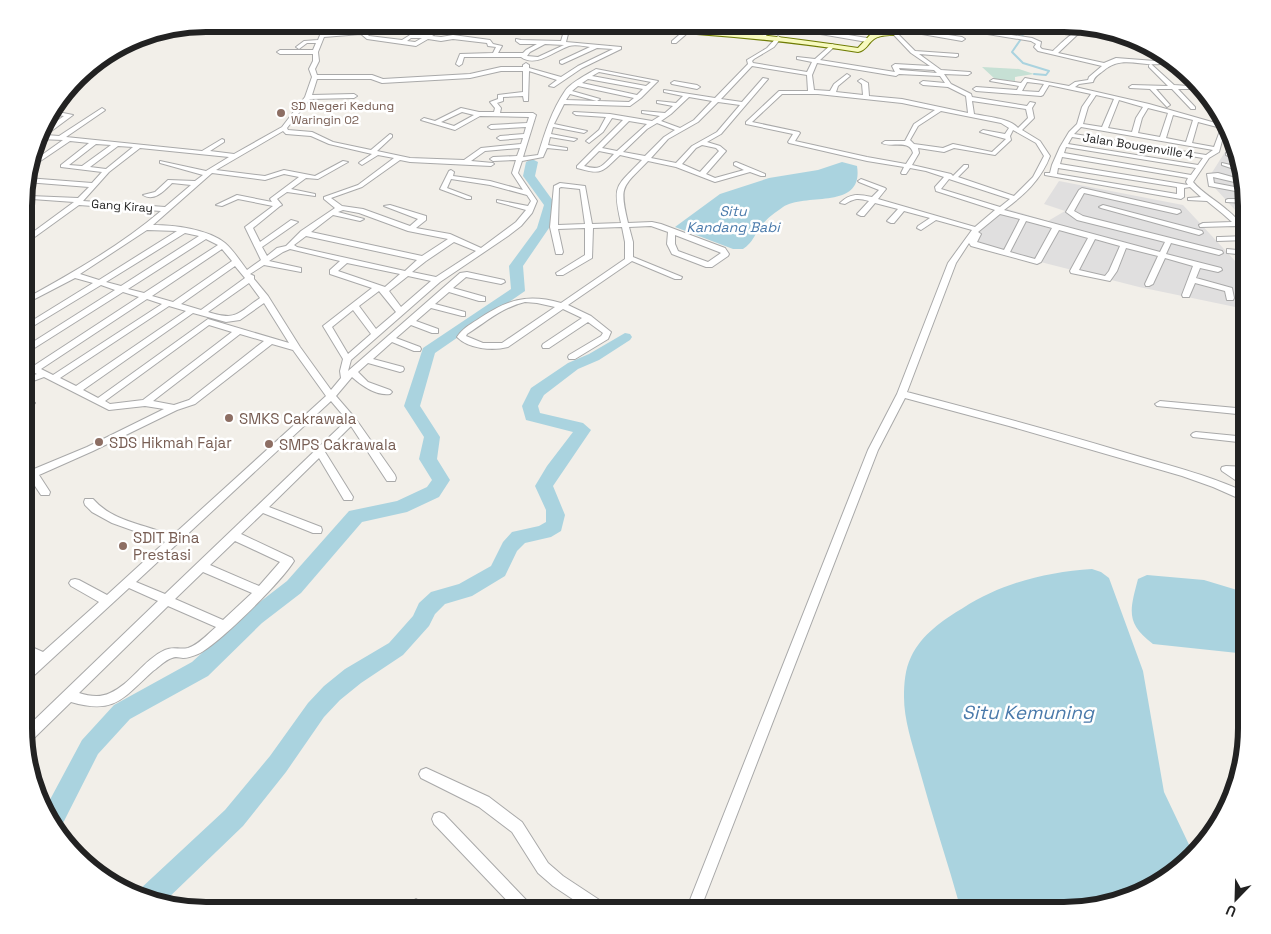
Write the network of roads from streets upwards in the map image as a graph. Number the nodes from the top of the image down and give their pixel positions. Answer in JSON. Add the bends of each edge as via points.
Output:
{"nodes":[{"id":1,"x":323,"y":33,"type":"edge"},
{"id":2,"x":355,"y":33,"type":"edge"},
{"id":3,"x":363,"y":33,"type":"edge"},
{"id":4,"x":435,"y":33,"type":"edge"},
{"id":5,"x":566,"y":33,"type":"edge"},
{"id":6,"x":686,"y":33,"type":"edge"},
{"id":7,"x":732,"y":33,"type":"edge"},
{"id":8,"x":765,"y":33,"type":"edge"},
{"id":9,"x":824,"y":33,"type":"edge"},
{"id":10,"x":881,"y":33,"type":"edge"},
{"id":11,"x":901,"y":33,"type":"edge"},
{"id":12,"x":928,"y":33,"type":"edge"},
{"id":13,"x":986,"y":33,"type":"edge"},
{"id":14,"x":1028,"y":33,"type":"edge"},
{"id":15,"x":1074,"y":33,"type":"edge"},
{"id":16,"x":536,"y":36,"type":"dead end"},
{"id":17,"x":429,"y":37,"type":"junction"},
{"id":18,"x":763,"y":37,"type":"junction"},
{"id":19,"x":322,"y":38,"type":"junction"},
{"id":20,"x":778,"y":38,"type":"junction"},
{"id":21,"x":962,"y":39,"type":"dead end"},
{"id":22,"x":1024,"y":39,"type":"junction"},
{"id":23,"x":867,"y":40,"type":"junction"},
{"id":24,"x":545,"y":42,"type":"junction"},
{"id":25,"x":674,"y":42,"type":"dead end"},
{"id":26,"x":891,"y":42,"type":"dead end"},
{"id":27,"x":563,"y":43,"type":"junction"},
{"id":28,"x":572,"y":43,"type":"junction"},
{"id":29,"x":905,"y":43,"type":"junction"},
{"id":30,"x":597,"y":45,"type":"junction"},
{"id":31,"x":832,"y":46,"type":"junction"},
{"id":32,"x":299,"y":47,"type":"dead end"},
{"id":33,"x":280,"y":52,"type":"dead end"},
{"id":34,"x":315,"y":52,"type":"junction"},
{"id":35,"x":913,"y":52,"type":"junction"},
{"id":36,"x":1054,"y":53,"type":"junction"},
{"id":37,"x":495,"y":55,"type":"junction"},
{"id":38,"x":956,"y":55,"type":"dead end"},
{"id":39,"x":523,"y":56,"type":"junction"},
{"id":40,"x":799,"y":58,"type":"dead end"},
{"id":41,"x":787,"y":60,"type":"dead end"},
{"id":42,"x":1081,"y":60,"type":"junction"},
{"id":43,"x":1158,"y":60,"type":"edge"},
{"id":44,"x":814,"y":61,"type":"junction"},
{"id":45,"x":562,"y":62,"type":"dead end"},
{"id":46,"x":751,"y":63,"type":"junction"},
{"id":47,"x":460,"y":64,"type":"dead end"},
{"id":48,"x":1069,"y":65,"type":"dead end"},
{"id":49,"x":1106,"y":65,"type":"junction"},
{"id":50,"x":1151,"y":66,"type":"dead end"},
{"id":51,"x":527,"y":69,"type":"junction"},
{"id":52,"x":779,"y":70,"type":"junction"},
{"id":53,"x":939,"y":72,"type":"junction"},
{"id":54,"x":968,"y":73,"type":"dead end"},
{"id":55,"x":809,"y":74,"type":"junction"},
{"id":56,"x":896,"y":74,"type":"dead end"},
{"id":57,"x":847,"y":76,"type":"dead end"},
{"id":58,"x":315,"y":77,"type":"junction"},
{"id":59,"x":586,"y":77,"type":"junction"},
{"id":60,"x":560,"y":79,"type":"junction"},
{"id":61,"x":765,"y":79,"type":"dead end"},
{"id":62,"x":861,"y":81,"type":"dead end"},
{"id":63,"x":993,"y":81,"type":"dead end"},
{"id":64,"x":674,"y":83,"type":"dead end"},
{"id":65,"x":922,"y":83,"type":"dead end"},
{"id":66,"x":1048,"y":83,"type":"junction"},
{"id":67,"x":576,"y":84,"type":"junction"},
{"id":68,"x":949,"y":85,"type":"junction"},
{"id":69,"x":1022,"y":85,"type":"junction"},
{"id":70,"x":1149,"y":85,"type":"junction"},
{"id":71,"x":552,"y":86,"type":"dead end"},
{"id":72,"x":1132,"y":86,"type":"dead end"},
{"id":73,"x":649,"y":88,"type":"junction"},
{"id":74,"x":1072,"y":88,"type":"junction"},
{"id":75,"x":1173,"y":88,"type":"junction"},
{"id":76,"x":1191,"y":88,"type":"edge"},
{"id":77,"x":976,"y":89,"type":"dead end"},
{"id":78,"x":567,"y":92,"type":"junction"},
{"id":79,"x":666,"y":92,"type":"dead end"},
{"id":80,"x":1019,"y":92,"type":"junction"},
{"id":81,"x":817,"y":93,"type":"junction"},
{"id":82,"x":832,"y":94,"type":"junction"},
{"id":83,"x":1094,"y":94,"type":"junction"},
{"id":84,"x":688,"y":95,"type":"junction"},
{"id":85,"x":1067,"y":95,"type":"dead end"},
{"id":86,"x":354,"y":96,"type":"dead end"},
{"id":87,"x":639,"y":96,"type":"junction"},
{"id":88,"x":866,"y":96,"type":"junction"},
{"id":89,"x":308,"y":97,"type":"junction"},
{"id":90,"x":971,"y":98,"type":"junction"},
{"id":91,"x":1117,"y":99,"type":"junction"},
{"id":92,"x":717,"y":100,"type":"junction"},
{"id":93,"x":1034,"y":100,"type":"dead end"},
{"id":94,"x":562,"y":102,"type":"junction"},
{"id":95,"x":659,"y":102,"type":"dead end"},
{"id":96,"x":620,"y":104,"type":"junction"},
{"id":97,"x":743,"y":104,"type":"junction"},
{"id":98,"x":677,"y":105,"type":"junction"},
{"id":99,"x":1147,"y":105,"type":"junction"},
{"id":100,"x":1167,"y":105,"type":"dead end"},
{"id":101,"x":1029,"y":108,"type":"junction"},
{"id":102,"x":1194,"y":108,"type":"dead end"},
{"id":103,"x":102,"y":110,"type":"dead end"},
{"id":104,"x":938,"y":110,"type":"junction"},
{"id":105,"x":644,"y":112,"type":"dead end"},
{"id":106,"x":1171,"y":112,"type":"junction"},
{"id":107,"x":60,"y":113,"type":"edge"},
{"id":108,"x":576,"y":113,"type":"dead end"},
{"id":109,"x":479,"y":114,"type":"junction"},
{"id":110,"x":496,"y":114,"type":"junction"},
{"id":111,"x":666,"y":115,"type":"junction"},
{"id":112,"x":610,"y":116,"type":"junction"},
{"id":113,"x":972,"y":116,"type":"junction"},
{"id":114,"x":628,"y":119,"type":"junction"},
{"id":115,"x":1196,"y":119,"type":"junction"},
{"id":116,"x":424,"y":120,"type":"dead end"},
{"id":117,"x":653,"y":122,"type":"junction"},
{"id":118,"x":435,"y":123,"type":"junction"},
{"id":119,"x":728,"y":124,"type":"junction"},
{"id":120,"x":529,"y":125,"type":"junction"},
{"id":121,"x":550,"y":125,"type":"junction"},
{"id":122,"x":735,"y":125,"type":"dead end"},
{"id":123,"x":1013,"y":126,"type":"junction"},
{"id":124,"x":1080,"y":126,"type":"junction"},
{"id":125,"x":1219,"y":126,"type":"edge"},
{"id":126,"x":491,"y":127,"type":"dead end"},
{"id":127,"x":742,"y":127,"type":"dead end"},
{"id":128,"x":284,"y":128,"type":"junction"},
{"id":129,"x":50,"y":129,"type":"edge"},
{"id":130,"x":680,"y":130,"type":"junction"},
{"id":131,"x":757,"y":130,"type":"dead end"},
{"id":132,"x":1019,"y":130,"type":"junction"},
{"id":133,"x":1104,"y":130,"type":"junction"},
{"id":134,"x":584,"y":131,"type":"dead end"},
{"id":135,"x":983,"y":132,"type":"dead end"},
{"id":136,"x":1222,"y":132,"type":"edge"},
{"id":137,"x":547,"y":135,"type":"junction"},
{"id":138,"x":1070,"y":135,"type":"junction"},
{"id":139,"x":1134,"y":135,"type":"junction"},
{"id":140,"x":390,"y":136,"type":"dead end"},
{"id":141,"x":526,"y":136,"type":"junction"},
{"id":142,"x":1007,"y":136,"type":"junction"},
{"id":143,"x":47,"y":137,"type":"edge"},
{"id":144,"x":60,"y":138,"type":"junction"},
{"id":145,"x":500,"y":138,"type":"dead end"},
{"id":146,"x":69,"y":139,"type":"junction"},
{"id":147,"x":574,"y":139,"type":"dead end"},
{"id":148,"x":1162,"y":140,"type":"junction"},
{"id":149,"x":96,"y":141,"type":"junction"},
{"id":150,"x":222,"y":141,"type":"dead end"},
{"id":151,"x":589,"y":141,"type":"dead end"},
{"id":152,"x":702,"y":142,"type":"junction"},
{"id":153,"x":885,"y":142,"type":"dead end"},
{"id":154,"x":116,"y":144,"type":"junction"},
{"id":155,"x":909,"y":144,"type":"junction"},
{"id":156,"x":1189,"y":144,"type":"junction"},
{"id":157,"x":1066,"y":145,"type":"junction"},
{"id":158,"x":139,"y":146,"type":"junction"},
{"id":159,"x":523,"y":146,"type":"junction"},
{"id":160,"x":544,"y":146,"type":"junction"},
{"id":161,"x":597,"y":149,"type":"junction"},
{"id":162,"x":1216,"y":149,"type":"junction"},
{"id":163,"x":565,"y":150,"type":"dead end"},
{"id":164,"x":203,"y":153,"type":"junction"},
{"id":165,"x":374,"y":153,"type":"junction"},
{"id":166,"x":618,"y":153,"type":"junction"},
{"id":167,"x":1228,"y":154,"type":"dead end"},
{"id":168,"x":1061,"y":155,"type":"junction"},
{"id":169,"x":1231,"y":155,"type":"edge"},
{"id":170,"x":235,"y":156,"type":"junction"},
{"id":171,"x":1207,"y":158,"type":"junction"},
{"id":172,"x":397,"y":159,"type":"junction"},
{"id":173,"x":521,"y":159,"type":"junction"},
{"id":174,"x":646,"y":159,"type":"junction"},
{"id":175,"x":867,"y":159,"type":"junction"},
{"id":176,"x":38,"y":160,"type":"edge"},
{"id":177,"x":162,"y":162,"type":"dead end"},
{"id":178,"x":345,"y":162,"type":"dead end"},
{"id":179,"x":465,"y":162,"type":"junction"},
{"id":180,"x":362,"y":163,"type":"dead end"},
{"id":181,"x":456,"y":163,"type":"junction"},
{"id":182,"x":736,"y":164,"type":"dead end"},
{"id":183,"x":1224,"y":164,"type":"dead end"},
{"id":184,"x":678,"y":165,"type":"junction"},
{"id":185,"x":910,"y":165,"type":"junction"},
{"id":186,"x":1055,"y":165,"type":"junction"},
{"id":187,"x":966,"y":166,"type":"dead end"},
{"id":188,"x":1200,"y":168,"type":"junction"},
{"id":189,"x":1234,"y":168,"type":"edge"},
{"id":190,"x":83,"y":169,"type":"junction"},
{"id":191,"x":864,"y":169,"type":"dead end"},
{"id":192,"x":751,"y":170,"type":"junction"},
{"id":193,"x":107,"y":171,"type":"junction"},
{"id":194,"x":210,"y":172,"type":"junction"},
{"id":195,"x":904,"y":173,"type":"dead end"},
{"id":196,"x":1040,"y":173,"type":"junction"},
{"id":197,"x":702,"y":174,"type":"junction"},
{"id":198,"x":763,"y":175,"type":"dead end"},
{"id":199,"x":1053,"y":175,"type":"junction"},
{"id":200,"x":304,"y":176,"type":"junction"},
{"id":201,"x":952,"y":176,"type":"junction"},
{"id":202,"x":448,"y":177,"type":"junction"},
{"id":203,"x":1193,"y":177,"type":"junction"},
{"id":204,"x":1236,"y":180,"type":"edge"},
{"id":205,"x":35,"y":181,"type":"edge"},
{"id":206,"x":861,"y":181,"type":"dead end"},
{"id":207,"x":197,"y":183,"type":"junction"},
{"id":208,"x":94,"y":185,"type":"junction"},
{"id":209,"x":1180,"y":186,"type":"junction"},
{"id":210,"x":1195,"y":189,"type":"junction"},
{"id":211,"x":1237,"y":189,"type":"edge"},
{"id":212,"x":286,"y":190,"type":"junction"},
{"id":213,"x":531,"y":194,"type":"junction"},
{"id":214,"x":146,"y":195,"type":"dead end"},
{"id":215,"x":1108,"y":195,"type":"junction"},
{"id":216,"x":313,"y":196,"type":"dead end"},
{"id":217,"x":32,"y":197,"type":"dead end"},
{"id":218,"x":469,"y":198,"type":"dead end"},
{"id":219,"x":1015,"y":199,"type":"junction"},
{"id":220,"x":1190,"y":199,"type":"dead end"},
{"id":221,"x":1209,"y":199,"type":"junction"},
{"id":222,"x":873,"y":200,"type":"junction"},
{"id":223,"x":500,"y":201,"type":"dead end"},
{"id":224,"x":1228,"y":201,"type":"dead end"},
{"id":225,"x":1238,"y":201,"type":"edge"},
{"id":226,"x":78,"y":202,"type":"junction"},
{"id":227,"x":843,"y":203,"type":"dead end"},
{"id":228,"x":220,"y":205,"type":"dead end"},
{"id":229,"x":278,"y":205,"type":"junction"},
{"id":230,"x":388,"y":206,"type":"dead end"},
{"id":231,"x":1103,"y":207,"type":"junction"},
{"id":232,"x":903,"y":208,"type":"junction"},
{"id":233,"x":167,"y":209,"type":"junction"},
{"id":234,"x":337,"y":210,"type":"junction"},
{"id":235,"x":530,"y":210,"type":"junction"},
{"id":236,"x":1000,"y":211,"type":"junction"},
{"id":237,"x":1177,"y":212,"type":"dead end"},
{"id":238,"x":861,"y":214,"type":"dead end"},
{"id":239,"x":936,"y":217,"type":"junction"},
{"id":240,"x":1024,"y":218,"type":"junction"},
{"id":241,"x":360,"y":219,"type":"dead end"},
{"id":242,"x":891,"y":221,"type":"dead end"},
{"id":243,"x":294,"y":222,"type":"dead end"},
{"id":244,"x":1098,"y":222,"type":"junction"},
{"id":245,"x":1238,"y":224,"type":"joint"},
{"id":246,"x":626,"y":225,"type":"junction"},
{"id":247,"x":1203,"y":225,"type":"dead end"},
{"id":248,"x":589,"y":226,"type":"junction"},
{"id":249,"x":1057,"y":226,"type":"junction"},
{"id":250,"x":145,"y":228,"type":"junction"},
{"id":251,"x":554,"y":228,"type":"junction"},
{"id":252,"x":921,"y":228,"type":"dead end"},
{"id":253,"x":411,"y":229,"type":"junction"},
{"id":254,"x":976,"y":229,"type":"junction"},
{"id":255,"x":183,"y":231,"type":"junction"},
{"id":256,"x":672,"y":232,"type":"junction"},
{"id":257,"x":304,"y":233,"type":"junction"},
{"id":258,"x":1199,"y":233,"type":"dead end"},
{"id":259,"x":1090,"y":235,"type":"junction"},
{"id":260,"x":205,"y":236,"type":"junction"},
{"id":261,"x":32,"y":237,"type":"edge"},
{"id":262,"x":1238,"y":238,"type":"edge"},
{"id":263,"x":453,"y":239,"type":"junction"},
{"id":264,"x":1220,"y":239,"type":"dead end"},
{"id":265,"x":1169,"y":240,"type":"junction"},
{"id":266,"x":1124,"y":244,"type":"junction"},
{"id":267,"x":223,"y":245,"type":"junction"},
{"id":268,"x":259,"y":246,"type":"junction"},
{"id":269,"x":289,"y":247,"type":"junction"},
{"id":270,"x":480,"y":250,"type":"junction"},
{"id":271,"x":1230,"y":251,"type":"dead end"},
{"id":272,"x":559,"y":252,"type":"dead end"},
{"id":273,"x":1238,"y":252,"type":"edge"},
{"id":274,"x":1006,"y":253,"type":"junction"},
{"id":275,"x":1219,"y":253,"type":"dead end"},
{"id":276,"x":1163,"y":255,"type":"junction"},
{"id":277,"x":630,"y":258,"type":"junction"},
{"id":278,"x":423,"y":259,"type":"junction"},
{"id":279,"x":345,"y":260,"type":"junction"},
{"id":280,"x":237,"y":261,"type":"junction"},
{"id":281,"x":264,"y":261,"type":"junction"},
{"id":282,"x":1198,"y":264,"type":"junction"},
{"id":283,"x":458,"y":265,"type":"junction"},
{"id":284,"x":374,"y":266,"type":"junction"},
{"id":285,"x":298,"y":270,"type":"dead end"},
{"id":286,"x":1218,"y":270,"type":"dead end"},
{"id":287,"x":406,"y":273,"type":"junction"},
{"id":288,"x":560,"y":273,"type":"dead end"},
{"id":289,"x":465,"y":274,"type":"junction"},
{"id":290,"x":76,"y":275,"type":"junction"},
{"id":291,"x":249,"y":276,"type":"junction"},
{"id":292,"x":678,"y":277,"type":"dead end"},
{"id":293,"x":355,"y":280,"type":"junction"},
{"id":294,"x":437,"y":280,"type":"junction"},
{"id":295,"x":1194,"y":280,"type":"junction"},
{"id":296,"x":101,"y":282,"type":"junction"},
{"id":297,"x":501,"y":282,"type":"dead end"},
{"id":298,"x":1149,"y":284,"type":"dead end"},
{"id":299,"x":124,"y":289,"type":"junction"},
{"id":300,"x":381,"y":289,"type":"junction"},
{"id":301,"x":449,"y":289,"type":"junction"},
{"id":302,"x":1186,"y":295,"type":"dead end"},
{"id":303,"x":147,"y":296,"type":"junction"},
{"id":304,"x":32,"y":298,"type":"edge"},
{"id":305,"x":265,"y":298,"type":"junction"},
{"id":306,"x":1230,"y":298,"type":"dead end"},
{"id":307,"x":482,"y":299,"type":"dead end"},
{"id":308,"x":171,"y":304,"type":"junction"},
{"id":309,"x":354,"y":305,"type":"junction"},
{"id":310,"x":430,"y":305,"type":"junction"},
{"id":311,"x":563,"y":305,"type":"junction"},
{"id":312,"x":192,"y":310,"type":"junction"},
{"id":313,"x":202,"y":313,"type":"junction"},
{"id":314,"x":401,"y":313,"type":"junction"},
{"id":315,"x":462,"y":314,"type":"dead end"},
{"id":316,"x":587,"y":319,"type":"junction"},
{"id":317,"x":410,"y":322,"type":"junction"},
{"id":318,"x":32,"y":325,"type":"edge"},
{"id":319,"x":239,"y":331,"type":"junction"},
{"id":320,"x":435,"y":331,"type":"dead end"},
{"id":321,"x":376,"y":335,"type":"junction"},
{"id":322,"x":391,"y":339,"type":"junction"},
{"id":323,"x":271,"y":340,"type":"junction"},
{"id":324,"x":32,"y":346,"type":"edge"},
{"id":325,"x":546,"y":346,"type":"dead end"},
{"id":326,"x":296,"y":348,"type":"junction"},
{"id":327,"x":417,"y":349,"type":"dead end"},
{"id":328,"x":572,"y":357,"type":"dead end"},
{"id":329,"x":347,"y":359,"type":"junction"},
{"id":330,"x":367,"y":360,"type":"junction"},
{"id":331,"x":32,"y":368,"type":"edge"},
{"id":332,"x":35,"y":369,"type":"junction"},
{"id":333,"x":400,"y":370,"type":"dead end"},
{"id":334,"x":45,"y":374,"type":"junction"},
{"id":335,"x":32,"y":378,"type":"edge"},
{"id":336,"x":55,"y":378,"type":"junction"},
{"id":337,"x":341,"y":384,"type":"junction"},
{"id":338,"x":78,"y":389,"type":"junction"},
{"id":339,"x":387,"y":392,"type":"dead end"},
{"id":340,"x":902,"y":394,"type":"junction"},
{"id":341,"x":100,"y":400,"type":"junction"},
{"id":342,"x":145,"y":403,"type":"junction"},
{"id":343,"x":1160,"y":404,"type":"dead end"},
{"id":344,"x":174,"y":408,"type":"junction"},
{"id":345,"x":1238,"y":411,"type":"edge"},
{"id":346,"x":352,"y":420,"type":"junction"},
{"id":347,"x":1196,"y":435,"type":"dead end"},
{"id":348,"x":1238,"y":439,"type":"edge"},
{"id":349,"x":320,"y":451,"type":"junction"},
{"id":350,"x":1238,"y":470,"type":"edge"},
{"id":351,"x":32,"y":474,"type":"joint"},
{"id":352,"x":391,"y":478,"type":"dead end"},
{"id":353,"x":1238,"y":478,"type":"edge"},
{"id":354,"x":45,"y":492,"type":"dead end"},
{"id":355,"x":1238,"y":494,"type":"edge"},
{"id":356,"x":348,"y":498,"type":"dead end"},
{"id":357,"x":89,"y":502,"type":"dead end"},
{"id":358,"x":261,"y":508,"type":"junction"},
{"id":359,"x":317,"y":530,"type":"dead end"},
{"id":360,"x":233,"y":535,"type":"junction"},
{"id":361,"x":173,"y":540,"type":"junction"},
{"id":362,"x":202,"y":566,"type":"junction"},
{"id":363,"x":75,"y":583,"type":"dead end"},
{"id":364,"x":128,"y":583,"type":"junction"},
{"id":365,"x":261,"y":592,"type":"junction"},
{"id":366,"x":169,"y":600,"type":"junction"},
{"id":367,"x":108,"y":601,"type":"junction"},
{"id":368,"x":225,"y":626,"type":"junction"},
{"id":369,"x":33,"y":653,"type":"edge"},
{"id":370,"x":45,"y":658,"type":"junction"},
{"id":371,"x":33,"y":669,"type":"edge"},
{"id":372,"x":69,"y":696,"type":"junction"},
{"id":373,"x":33,"y":730,"type":"edge"},
{"id":374,"x":426,"y":774,"type":"dead end"},
{"id":375,"x":439,"y":819,"type":"dead end"},
{"id":376,"x":518,"y":901,"type":"edge"},
{"id":377,"x":589,"y":901,"type":"edge"},
{"id":378,"x":696,"y":902,"type":"edge"}],
"edges":[{"from":1,"to":19,"type":"street"},
{"from":2,"to":19,"type":"street"},
{"from":3,"to":17,"type":"street","via":[[416,44]]},
{"from":4,"to":17,"type":"street"},
{"from":5,"to":27,"type":"street"},
{"from":6,"to":25,"type":"street"},
{"from":7,"to":18,"type":"street"},
{"from":8,"to":18,"type":"street"},
{"from":9,"to":23,"type":"street"},
{"from":10,"to":23,"type":"street"},
{"from":11,"to":29,"type":"street"},
{"from":12,"to":21,"type":"street"},
{"from":13,"to":22,"type":"street"},
{"from":14,"to":22,"type":"street"},
{"from":15,"to":36,"type":"street"},
{"from":16,"to":24,"type":"street","via":[[518,39],[519,42]]},
{"from":17,"to":37,"type":"street","via":[[441,39],[452,36],[490,42],[490,45],[499,46]]},
{"from":18,"to":20,"type":"street"},
{"from":19,"to":32,"type":"street"},
{"from":19,"to":34,"type":"street"},
{"from":20,"to":31,"type":"street"},
{"from":20,"to":46,"type":"street","via":[[773,46],[757,56],[757,61]]},
{"from":22,"to":36,"type":"street","via":[[1039,43],[1037,48]]},
{"from":23,"to":31,"type":"street","via":[[860,50]]},
{"from":24,"to":27,"type":"street"},
{"from":24,"to":39,"type":"street"},
{"from":26,"to":29,"type":"street"},
{"from":27,"to":28,"type":"street"},
{"from":28,"to":30,"type":"street"},
{"from":28,"to":39,"type":"street","via":[[539,59]]},
{"from":29,"to":35,"type":"street"},
{"from":30,"to":45,"type":"street"},
{"from":30,"to":60,"type":"street","via":[[619,48]]},
{"from":31,"to":44,"type":"street"},
{"from":33,"to":34,"type":"street"},
{"from":34,"to":58,"type":"street","via":[[316,61],[312,69]]},
{"from":35,"to":38,"type":"street"},
{"from":35,"to":53,"type":"street"},
{"from":36,"to":42,"type":"street"},
{"from":37,"to":39,"type":"street"},
{"from":37,"to":47,"type":"street","via":[[462,55]]},
{"from":39,"to":51,"type":"street"},
{"from":40,"to":44,"type":"street"},
{"from":41,"to":52,"type":"street"},
{"from":42,"to":48,"type":"street"},
{"from":42,"to":49,"type":"street"},
{"from":43,"to":49,"type":"street","via":[[1158,63],[1116,60]]},
{"from":44,"to":55,"type":"street"},
{"from":44,"to":56,"type":"street"},
{"from":46,"to":52,"type":"street"},
{"from":46,"to":92,"type":"street"},
{"from":49,"to":74,"type":"street","via":[[1091,81],[1077,83]]},
{"from":50,"to":75,"type":"street"},
{"from":51,"to":58,"type":"street","via":[[382,81],[372,77]]},
{"from":51,"to":60,"type":"street"},
{"from":51,"to":110,"type":"street","via":[[526,97],[500,96],[501,100],[493,102],[498,108]]},
{"from":52,"to":55,"type":"street"},
{"from":53,"to":53,"type":"street","via":[[897,72],[895,66]]},
{"from":53,"to":54,"type":"street"},
{"from":53,"to":68,"type":"street"},
{"from":55,"to":81,"type":"street","via":[[810,90]]},
{"from":57,"to":82,"type":"street","via":[[836,85]]},
{"from":58,"to":89,"type":"street"},
{"from":59,"to":67,"type":"street"},
{"from":59,"to":73,"type":"street"},
{"from":59,"to":73,"type":"street","via":[[601,70],[655,80]]},
{"from":60,"to":71,"type":"street"},
{"from":61,"to":97,"type":"street"},
{"from":62,"to":88,"type":"street","via":[[865,83]]},
{"from":63,"to":69,"type":"street"},
{"from":64,"to":84,"type":"street","via":[[700,84]]},
{"from":65,"to":68,"type":"street"},
{"from":66,"to":69,"type":"street","via":[[1026,79]]},
{"from":66,"to":74,"type":"street"},
{"from":66,"to":80,"type":"street","via":[[1040,94]]},
{"from":67,"to":78,"type":"street"},
{"from":67,"to":87,"type":"street"},
{"from":68,"to":90,"type":"street"},
{"from":69,"to":80,"type":"street"},
{"from":70,"to":72,"type":"street"},
{"from":70,"to":75,"type":"street"},
{"from":70,"to":100,"type":"street"},
{"from":73,"to":87,"type":"street"},
{"from":74,"to":83,"type":"street"},
{"from":74,"to":85,"type":"street"},
{"from":75,"to":76,"type":"street"},
{"from":75,"to":102,"type":"street"},
{"from":77,"to":80,"type":"street"},
{"from":78,"to":94,"type":"street"},
{"from":78,"to":96,"type":"street"},
{"from":79,"to":84,"type":"street"},
{"from":81,"to":82,"type":"street"},
{"from":81,"to":175,"type":"street","via":[[781,92],[748,123],[798,133],[791,142]]},
{"from":82,"to":88,"type":"street"},
{"from":83,"to":91,"type":"street"},
{"from":83,"to":124,"type":"street"},
{"from":84,"to":92,"type":"street"},
{"from":84,"to":98,"type":"street"},
{"from":86,"to":89,"type":"street"},
{"from":87,"to":96,"type":"street","via":[[632,104]]},
{"from":88,"to":104,"type":"street"},
{"from":89,"to":128,"type":"street"},
{"from":90,"to":101,"type":"street"},
{"from":90,"to":113,"type":"street"},
{"from":91,"to":99,"type":"street"},
{"from":91,"to":133,"type":"street"},
{"from":92,"to":97,"type":"street"},
{"from":92,"to":130,"type":"street","via":[[696,121]]},
{"from":93,"to":101,"type":"street"},
{"from":94,"to":96,"type":"street"},
{"from":94,"to":121,"type":"street"},
{"from":95,"to":98,"type":"street"},
{"from":97,"to":119,"type":"street"},
{"from":98,"to":111,"type":"street"},
{"from":99,"to":106,"type":"street"},
{"from":99,"to":139,"type":"street"},
{"from":101,"to":132,"type":"street","via":[[1031,118]]},
{"from":103,"to":144,"type":"street"},
{"from":104,"to":113,"type":"street"},
{"from":104,"to":155,"type":"street","via":[[916,125],[907,140]]},
{"from":105,"to":111,"type":"street"},
{"from":106,"to":115,"type":"street"},
{"from":106,"to":148,"type":"street"},
{"from":107,"to":129,"type":"street","via":[[70,115]]},
{"from":108,"to":112,"type":"street"},
{"from":109,"to":110,"type":"street"},
{"from":109,"to":118,"type":"street","via":[[461,110]]},
{"from":109,"to":118,"type":"street","via":[[456,128]]},
{"from":110,"to":120,"type":"street","via":[[532,115]]},
{"from":111,"to":117,"type":"street"},
{"from":112,"to":114,"type":"street"},
{"from":112,"to":151,"type":"street","via":[[601,131]]},
{"from":113,"to":123,"type":"street"},
{"from":114,"to":117,"type":"street"},
{"from":114,"to":161,"type":"street"},
{"from":115,"to":125,"type":"street"},
{"from":115,"to":156,"type":"street"},
{"from":116,"to":118,"type":"street"},
{"from":117,"to":130,"type":"street"},
{"from":117,"to":166,"type":"street"},
{"from":119,"to":122,"type":"street"},
{"from":119,"to":152,"type":"street"},
{"from":120,"to":126,"type":"street"},
{"from":120,"to":141,"type":"street"},
{"from":121,"to":134,"type":"street"},
{"from":121,"to":137,"type":"street"},
{"from":123,"to":132,"type":"street"},
{"from":123,"to":142,"type":"street"},
{"from":124,"to":133,"type":"street"},
{"from":124,"to":138,"type":"street","via":[[1074,127]]},
{"from":127,"to":131,"type":"street"},
{"from":128,"to":165,"type":"street","via":[[288,133],[314,135],[331,143]]},
{"from":128,"to":170,"type":"street"},
{"from":130,"to":174,"type":"street","via":[[666,138]]},
{"from":132,"to":196,"type":"street","via":[[1038,142],[1047,156]]},
{"from":133,"to":139,"type":"street"},
{"from":135,"to":142,"type":"street"},
{"from":136,"to":162,"type":"street"},
{"from":137,"to":147,"type":"street"},
{"from":137,"to":160,"type":"street"},
{"from":138,"to":157,"type":"street"},
{"from":138,"to":171,"type":"street","name":"Jalan Bougenville 4"},
{"from":139,"to":148,"type":"street"},
{"from":140,"to":165,"type":"street"},
{"from":141,"to":145,"type":"street"},
{"from":141,"to":159,"type":"street"},
{"from":142,"to":155,"type":"street","via":[[1009,139],[993,154],[958,146],[944,150]]},
{"from":143,"to":144,"type":"street"},
{"from":144,"to":146,"type":"street"},
{"from":146,"to":149,"type":"street"},
{"from":146,"to":176,"type":"street"},
{"from":148,"to":156,"type":"street"},
{"from":149,"to":154,"type":"street"},
{"from":149,"to":190,"type":"street","via":[[63,165]]},
{"from":150,"to":164,"type":"street"},
{"from":152,"to":184,"type":"street"},
{"from":152,"to":197,"type":"street","via":[[723,150]]},
{"from":153,"to":155,"type":"street"},
{"from":154,"to":158,"type":"street"},
{"from":154,"to":190,"type":"street"},
{"from":155,"to":185,"type":"street","via":[[916,153]]},
{"from":156,"to":162,"type":"street"},
{"from":157,"to":168,"type":"street"},
{"from":157,"to":188,"type":"street"},
{"from":158,"to":164,"type":"street"},
{"from":158,"to":193,"type":"street"},
{"from":159,"to":173,"type":"street"},
{"from":159,"to":179,"type":"street","via":[[483,149]]},
{"from":160,"to":163,"type":"street"},
{"from":160,"to":173,"type":"street","via":[[541,156]]},
{"from":161,"to":166,"type":"street"},
{"from":161,"to":166,"type":"street","via":[[579,167],[600,171]]},
{"from":162,"to":171,"type":"street","via":[[1214,155]]},
{"from":164,"to":170,"type":"street"},
{"from":165,"to":172,"type":"street"},
{"from":165,"to":180,"type":"street"},
{"from":166,"to":174,"type":"street"},
{"from":167,"to":169,"type":"street"},
{"from":168,"to":186,"type":"street"},
{"from":168,"to":203,"type":"street"},
{"from":170,"to":194,"type":"street"},
{"from":171,"to":188,"type":"street"},
{"from":172,"to":181,"type":"street"},
{"from":172,"to":234,"type":"street","via":[[360,186],[326,198]]},
{"from":173,"to":179,"type":"street"},
{"from":173,"to":213,"type":"street","via":[[515,176]]},
{"from":174,"to":184,"type":"street"},
{"from":174,"to":246,"type":"street","via":[[619,188]]},
{"from":175,"to":185,"type":"street"},
{"from":175,"to":191,"type":"street"},
{"from":177,"to":194,"type":"street"},
{"from":178,"to":200,"type":"street","via":[[318,177]]},
{"from":179,"to":181,"type":"street"},
{"from":181,"to":202,"type":"street"},
{"from":182,"to":192,"type":"street"},
{"from":183,"to":189,"type":"street"},
{"from":184,"to":197,"type":"street"},
{"from":185,"to":195,"type":"street"},
{"from":185,"to":201,"type":"street"},
{"from":186,"to":199,"type":"street"},
{"from":186,"to":209,"type":"street"},
{"from":187,"to":201,"type":"street"},
{"from":188,"to":203,"type":"street"},
{"from":190,"to":193,"type":"street"},
{"from":192,"to":197,"type":"street","via":[[718,180]]},
{"from":192,"to":198,"type":"street"},
{"from":193,"to":208,"type":"street"},
{"from":194,"to":200,"type":"street","via":[[265,178],[284,172]]},
{"from":194,"to":207,"type":"street"},
{"from":196,"to":199,"type":"street"},
{"from":196,"to":219,"type":"street"},
{"from":199,"to":209,"type":"street","via":[[1181,197]]},
{"from":200,"to":212,"type":"street"},
{"from":201,"to":219,"type":"street"},
{"from":201,"to":236,"type":"street","via":[[938,190]]},
{"from":202,"to":213,"type":"street","via":[[490,183]]},
{"from":202,"to":218,"type":"street","via":[[444,190]]},
{"from":203,"to":210,"type":"street","via":[[1190,182]]},
{"from":204,"to":211,"type":"street","via":[[1209,176],[1211,185]]},
{"from":205,"to":208,"type":"street"},
{"from":206,"to":222,"type":"street","via":[[882,188],[883,191]]},
{"from":207,"to":214,"type":"street","via":[[170,181],[157,194]]},
{"from":207,"to":233,"type":"street"},
{"from":208,"to":226,"type":"street"},
{"from":209,"to":210,"type":"street"},
{"from":210,"to":221,"type":"street"},
{"from":212,"to":216,"type":"street"},
{"from":212,"to":229,"type":"street","via":[[273,199]]},
{"from":213,"to":235,"type":"street","via":[[534,201]]},
{"from":215,"to":231,"type":"street"},
{"from":215,"to":237,"type":"street"},
{"from":215,"to":244,"type":"street","via":[[1080,190],[1071,210],[1078,217]]},
{"from":217,"to":226,"type":"street","name":"Gang Kiray"},
{"from":219,"to":236,"type":"street"},
{"from":220,"to":221,"type":"street"},
{"from":221,"to":245,"type":"street"},
{"from":222,"to":227,"type":"street","via":[[856,196]]},
{"from":222,"to":232,"type":"street"},
{"from":222,"to":238,"type":"street"},
{"from":223,"to":235,"type":"street"},
{"from":224,"to":225,"type":"street"},
{"from":226,"to":233,"type":"street","name":"Gang Kiray"},
{"from":226,"to":261,"type":"street"},
{"from":228,"to":229,"type":"street","via":[[237,197]]},
{"from":229,"to":268,"type":"street","via":[[248,227]]},
{"from":230,"to":253,"type":"street","via":[[423,218]]},
{"from":231,"to":244,"type":"street"},
{"from":231,"to":258,"type":"street"},
{"from":232,"to":239,"type":"street"},
{"from":232,"to":242,"type":"street"},
{"from":233,"to":250,"type":"street"},
{"from":234,"to":241,"type":"street"},
{"from":234,"to":253,"type":"street","via":[[360,211]]},
{"from":234,"to":257,"type":"street"},
{"from":235,"to":270,"type":"street","via":[[503,238]]},
{"from":236,"to":240,"type":"street"},
{"from":236,"to":254,"type":"street"},
{"from":236,"to":274,"type":"street","via":[[972,242]]},
{"from":239,"to":252,"type":"street"},
{"from":239,"to":254,"type":"street"},
{"from":240,"to":249,"type":"street"},
{"from":240,"to":274,"type":"street"},
{"from":243,"to":268,"type":"street"},
{"from":244,"to":259,"type":"street"},
{"from":244,"to":265,"type":"street"},
{"from":245,"to":247,"type":"street"},
{"from":246,"to":248,"type":"street"},
{"from":246,"to":256,"type":"street","via":[[652,224]]},
{"from":246,"to":277,"type":"street"},
{"from":248,"to":251,"type":"street"},
{"from":248,"to":251,"type":"street","via":[[584,188],[560,185],[556,187],[554,196]]},
{"from":248,"to":288,"type":"street","via":[[589,256]]},
{"from":249,"to":259,"type":"street"},
{"from":249,"to":274,"type":"street","via":[[1037,262]]},
{"from":250,"to":255,"type":"street"},
{"from":250,"to":290,"type":"street"},
{"from":251,"to":272,"type":"street"},
{"from":253,"to":263,"type":"street"},
{"from":254,"to":340,"type":"street","via":[[952,263]]},
{"from":255,"to":260,"type":"street"},
{"from":255,"to":296,"type":"street"},
{"from":256,"to":256,"type":"street","via":[[674,252],[709,265],[725,254],[722,250]]},
{"from":257,"to":269,"type":"street"},
{"from":257,"to":278,"type":"street"},
{"from":259,"to":266,"type":"street"},
{"from":259,"to":266,"type":"street","via":[[1074,271],[1107,279]]},
{"from":260,"to":267,"type":"street"},
{"from":260,"to":299,"type":"street"},
{"from":262,"to":264,"type":"street"},
{"from":263,"to":270,"type":"street"},
{"from":263,"to":278,"type":"street"},
{"from":265,"to":275,"type":"street"},
{"from":265,"to":276,"type":"street"},
{"from":266,"to":276,"type":"street"},
{"from":267,"to":280,"type":"street"},
{"from":267,"to":303,"type":"street"},
{"from":268,"to":281,"type":"street"},
{"from":269,"to":279,"type":"street"},
{"from":269,"to":281,"type":"street"},
{"from":270,"to":283,"type":"street"},
{"from":271,"to":273,"type":"street"},
{"from":276,"to":282,"type":"street"},
{"from":276,"to":298,"type":"street"},
{"from":277,"to":292,"type":"street"},
{"from":277,"to":311,"type":"street"},
{"from":278,"to":287,"type":"street"},
{"from":279,"to":284,"type":"street"},
{"from":279,"to":293,"type":"street","via":[[333,272]]},
{"from":280,"to":291,"type":"street"},
{"from":280,"to":308,"type":"street"},
{"from":281,"to":285,"type":"street"},
{"from":281,"to":291,"type":"street"},
{"from":282,"to":286,"type":"street"},
{"from":282,"to":295,"type":"street"},
{"from":283,"to":289,"type":"street"},
{"from":283,"to":294,"type":"street"},
{"from":284,"to":287,"type":"street"},
{"from":284,"to":293,"type":"street"},
{"from":287,"to":294,"type":"street"},
{"from":287,"to":300,"type":"street"},
{"from":289,"to":297,"type":"street"},
{"from":289,"to":301,"type":"street"},
{"from":290,"to":296,"type":"street"},
{"from":290,"to":304,"type":"street"},
{"from":291,"to":305,"type":"street"},
{"from":291,"to":313,"type":"street"},
{"from":293,"to":300,"type":"street"},
{"from":294,"to":314,"type":"street"},
{"from":295,"to":302,"type":"street"},
{"from":295,"to":306,"type":"street","via":[[1229,290]]},
{"from":296,"to":299,"type":"street"},
{"from":296,"to":318,"type":"street"},
{"from":299,"to":303,"type":"street"},
{"from":299,"to":324,"type":"street"},
{"from":300,"to":309,"type":"street"},
{"from":300,"to":314,"type":"street"},
{"from":301,"to":307,"type":"street"},
{"from":301,"to":310,"type":"street"},
{"from":303,"to":308,"type":"street"},
{"from":303,"to":332,"type":"street"},
{"from":305,"to":313,"type":"street","via":[[230,320]]},
{"from":305,"to":326,"type":"street"},
{"from":308,"to":312,"type":"street"},
{"from":308,"to":336,"type":"street"},
{"from":309,"to":321,"type":"street"},
{"from":309,"to":329,"type":"street","via":[[327,326]]},
{"from":310,"to":315,"type":"street"},
{"from":310,"to":317,"type":"street"},
{"from":311,"to":311,"type":"street","via":[[501,346],[489,347],[461,337],[464,332],[514,302],[540,301]]},
{"from":311,"to":316,"type":"street"},
{"from":312,"to":313,"type":"street"},
{"from":312,"to":338,"type":"street"},
{"from":314,"to":321,"type":"street"},
{"from":316,"to":325,"type":"street"},
{"from":316,"to":328,"type":"street","via":[[607,334]]},
{"from":317,"to":320,"type":"street"},
{"from":317,"to":322,"type":"street"},
{"from":319,"to":323,"type":"street"},
{"from":319,"to":341,"type":"street","via":[[208,322]]},
{"from":319,"to":342,"type":"street"},
{"from":321,"to":329,"type":"street"},
{"from":322,"to":327,"type":"street"},
{"from":322,"to":330,"type":"street"},
{"from":323,"to":326,"type":"street"},
{"from":323,"to":344,"type":"street","via":[[192,402]]},
{"from":326,"to":337,"type":"street"},
{"from":329,"to":337,"type":"street"},
{"from":330,"to":333,"type":"street"},
{"from":330,"to":337,"type":"street"},
{"from":331,"to":332,"type":"street"},
{"from":332,"to":334,"type":"street"},
{"from":334,"to":335,"type":"street"},
{"from":334,"to":336,"type":"street"},
{"from":336,"to":338,"type":"street"},
{"from":337,"to":339,"type":"street","via":[[365,384]]},
{"from":337,"to":346,"type":"street"},
{"from":337,"to":361,"type":"street"},
{"from":338,"to":341,"type":"street"},
{"from":340,"to":355,"type":"street","via":[[1157,465]]},
{"from":340,"to":378,"type":"street","via":[[873,450]]},
{"from":341,"to":342,"type":"street","via":[[112,407]]},
{"from":342,"to":344,"type":"street"},
{"from":343,"to":345,"type":"street"},
{"from":344,"to":351,"type":"street"},
{"from":346,"to":349,"type":"street"},
{"from":346,"to":352,"type":"street"},
{"from":347,"to":348,"type":"street"},
{"from":349,"to":356,"type":"street"},
{"from":349,"to":358,"type":"street"},
{"from":350,"to":353,"type":"street","via":[[1226,469]]},
{"from":351,"to":354,"type":"street"},
{"from":357,"to":361,"type":"street","via":[[106,515]]},
{"from":358,"to":359,"type":"street"},
{"from":358,"to":360,"type":"street"},
{"from":360,"to":362,"type":"street"},
{"from":360,"to":365,"type":"street","via":[[288,560]]},
{"from":361,"to":364,"type":"street"},
{"from":362,"to":365,"type":"street"},
{"from":362,"to":366,"type":"street"},
{"from":363,"to":367,"type":"street"},
{"from":364,"to":366,"type":"street"},
{"from":364,"to":367,"type":"street"},
{"from":365,"to":368,"type":"street"},
{"from":366,"to":368,"type":"street"},
{"from":366,"to":372,"type":"street"},
{"from":367,"to":370,"type":"street"},
{"from":368,"to":372,"type":"street","via":[[195,651],[174,652],[160,659],[118,695],[95,702]]},
{"from":369,"to":370,"type":"street"},
{"from":370,"to":371,"type":"street"},
{"from":372,"to":373,"type":"street"},
{"from":374,"to":377,"type":"street","via":[[484,802],[517,827],[543,868]]},
{"from":375,"to":376,"type":"street"}]}
